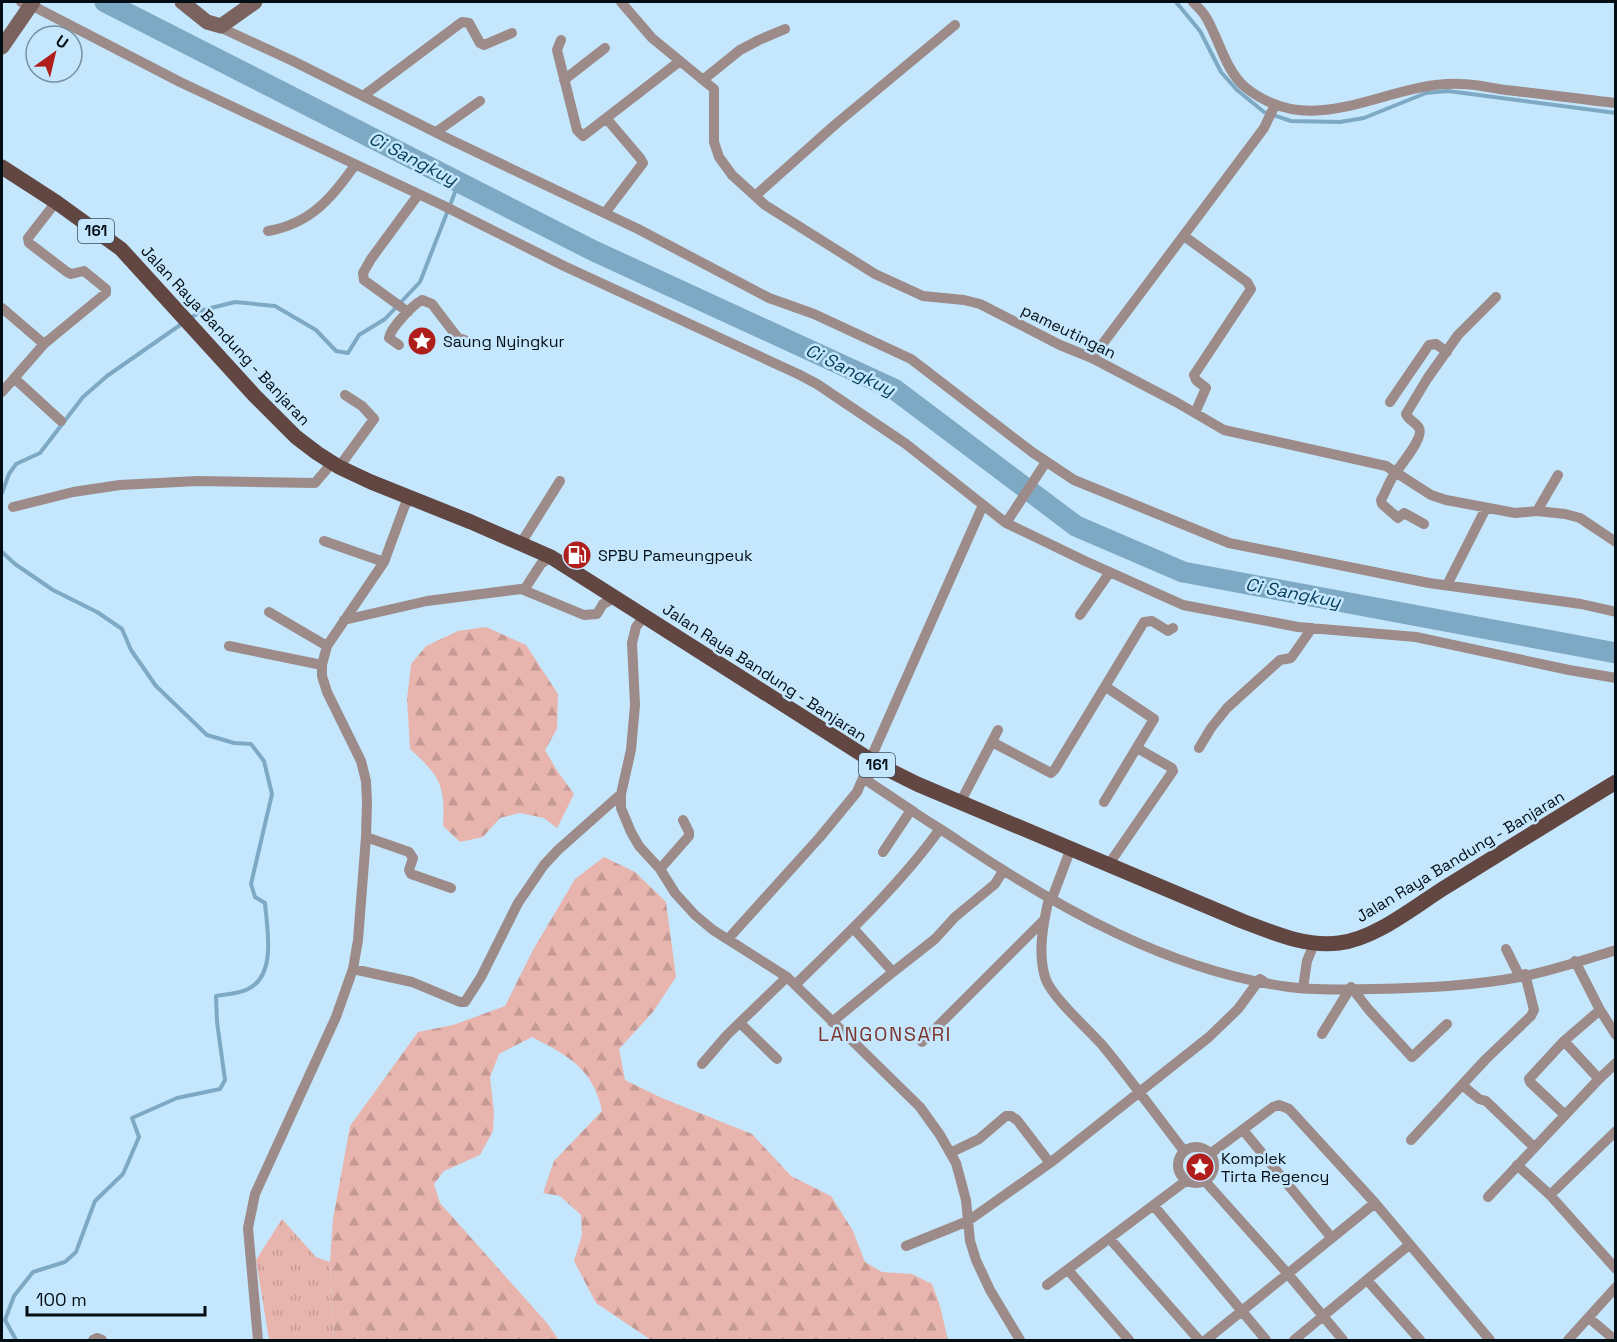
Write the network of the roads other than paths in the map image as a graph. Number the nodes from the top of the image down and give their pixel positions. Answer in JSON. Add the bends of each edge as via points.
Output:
{"nodes":[{"id":1,"x":182,"y":2,"type":"edge"},
{"id":2,"x":255,"y":2,"type":"edge"},
{"id":3,"x":621,"y":2,"type":"edge"},
{"id":4,"x":1193,"y":2,"type":"edge"},
{"id":5,"x":29,"y":3,"type":"edge"},
{"id":6,"x":214,"y":25,"type":"junction"},
{"id":7,"x":955,"y":25,"type":"dead end"},
{"id":8,"x":785,"y":29,"type":"dead end"},
{"id":9,"x":512,"y":33,"type":"dead end"},
{"id":10,"x":561,"y":40,"type":"dead end"},
{"id":11,"x":2,"y":47,"type":"edge"},
{"id":12,"x":605,"y":48,"type":"dead end"},
{"id":13,"x":680,"y":60,"type":"junction"},
{"id":14,"x":704,"y":79,"type":"junction"},
{"id":15,"x":564,"y":80,"type":"junction"},
{"id":16,"x":363,"y":96,"type":"junction"},
{"id":17,"x":480,"y":101,"type":"dead end"},
{"id":18,"x":1616,"y":103,"type":"edge"},
{"id":19,"x":1273,"y":111,"type":"junction"},
{"id":20,"x":606,"y":118,"type":"junction"},
{"id":21,"x":436,"y":132,"type":"junction"},
{"id":22,"x":355,"y":165,"type":"junction"},
{"id":23,"x":2,"y":167,"type":"edge"},
{"id":24,"x":418,"y":195,"type":"junction"},
{"id":25,"x":755,"y":196,"type":"junction"},
{"id":26,"x":56,"y":202,"type":"junction"},
{"id":27,"x":605,"y":213,"type":"junction"},
{"id":28,"x":268,"y":231,"type":"dead end"},
{"id":29,"x":1184,"y":236,"type":"junction"},
{"id":30,"x":1496,"y":297,"type":"dead end"},
{"id":31,"x":2,"y":309,"type":"edge"},
{"id":32,"x":407,"y":311,"type":"junction"},
{"id":33,"x":465,"y":340,"type":"dead end"},
{"id":34,"x":44,"y":344,"type":"junction"},
{"id":35,"x":399,"y":345,"type":"dead end"},
{"id":36,"x":1447,"y":352,"type":"junction"},
{"id":37,"x":1092,"y":358,"type":"junction"},
{"id":38,"x":14,"y":378,"type":"junction"},
{"id":39,"x":2,"y":392,"type":"edge"},
{"id":40,"x":345,"y":395,"type":"dead end"},
{"id":41,"x":1390,"y":402,"type":"dead end"},
{"id":42,"x":1195,"y":413,"type":"junction"},
{"id":43,"x":61,"y":421,"type":"dead end"},
{"id":44,"x":1044,"y":464,"type":"junction"},
{"id":45,"x":336,"y":465,"type":"junction"},
{"id":46,"x":1396,"y":471,"type":"junction"},
{"id":47,"x":1558,"y":475,"type":"dead end"},
{"id":48,"x":560,"y":481,"type":"dead end"},
{"id":49,"x":411,"y":499,"type":"junction"},
{"id":50,"x":983,"y":505,"type":"junction"},
{"id":51,"x":13,"y":507,"type":"dead end"},
{"id":52,"x":1486,"y":508,"type":"junction"},
{"id":53,"x":1538,"y":511,"type":"junction"},
{"id":54,"x":1008,"y":520,"type":"junction"},
{"id":55,"x":1424,"y":524,"type":"dead end"},
{"id":56,"x":324,"y":541,"type":"dead end"},
{"id":57,"x":1616,"y":542,"type":"edge"},
{"id":58,"x":521,"y":543,"type":"junction"},
{"id":59,"x":551,"y":557,"type":"junction"},
{"id":60,"x":384,"y":562,"type":"junction"},
{"id":61,"x":1110,"y":572,"type":"junction"},
{"id":62,"x":1447,"y":585,"type":"junction"},
{"id":63,"x":524,"y":590,"type":"junction"},
{"id":64,"x":616,"y":597,"type":"junction"},
{"id":65,"x":269,"y":612,"type":"dead end"},
{"id":66,"x":1616,"y":612,"type":"edge"},
{"id":67,"x":1080,"y":615,"type":"dead end"},
{"id":68,"x":645,"y":616,"type":"junction"},
{"id":69,"x":344,"y":620,"type":"junction"},
{"id":70,"x":1173,"y":628,"type":"dead end"},
{"id":71,"x":1312,"y":628,"type":"junction"},
{"id":72,"x":229,"y":646,"type":"dead end"},
{"id":73,"x":327,"y":646,"type":"junction"},
{"id":74,"x":322,"y":665,"type":"junction"},
{"id":75,"x":1616,"y":678,"type":"edge"},
{"id":76,"x":1106,"y":687,"type":"junction"},
{"id":77,"x":998,"y":730,"type":"dead end"},
{"id":78,"x":992,"y":741,"type":"junction"},
{"id":79,"x":1137,"y":748,"type":"junction"},
{"id":80,"x":1199,"y":748,"type":"dead end"},
{"id":81,"x":874,"y":762,"type":"junction"},
{"id":82,"x":866,"y":780,"type":"junction"},
{"id":83,"x":1616,"y":782,"type":"edge"},
{"id":84,"x":621,"y":794,"type":"junction"},
{"id":85,"x":961,"y":801,"type":"junction"},
{"id":86,"x":1104,"y":802,"type":"dead end"},
{"id":87,"x":914,"y":812,"type":"junction"},
{"id":88,"x":683,"y":820,"type":"dead end"},
{"id":89,"x":943,"y":831,"type":"junction"},
{"id":90,"x":366,"y":837,"type":"junction"},
{"id":91,"x":1071,"y":848,"type":"junction"},
{"id":92,"x":883,"y":852,"type":"dead end"},
{"id":93,"x":1109,"y":864,"type":"junction"},
{"id":94,"x":660,"y":868,"type":"junction"},
{"id":95,"x":1005,"y":873,"type":"junction"},
{"id":96,"x":451,"y":888,"type":"dead end"},
{"id":97,"x":1051,"y":901,"type":"junction"},
{"id":98,"x":1044,"y":920,"type":"junction"},
{"id":99,"x":853,"y":928,"type":"junction"},
{"id":100,"x":728,"y":939,"type":"junction"},
{"id":101,"x":1314,"y":944,"type":"junction"},
{"id":102,"x":1506,"y":949,"type":"dead end"},
{"id":103,"x":1616,"y":950,"type":"edge"},
{"id":104,"x":1575,"y":963,"type":"junction"},
{"id":105,"x":353,"y":969,"type":"junction"},
{"id":106,"x":893,"y":972,"type":"junction"},
{"id":107,"x":1523,"y":976,"type":"junction"},
{"id":108,"x":787,"y":977,"type":"junction"},
{"id":109,"x":1263,"y":982,"type":"junction"},
{"id":110,"x":795,"y":985,"type":"junction"},
{"id":111,"x":1303,"y":988,"type":"junction"},
{"id":112,"x":1351,"y":989,"type":"junction"},
{"id":113,"x":1600,"y":1011,"type":"junction"},
{"id":114,"x":832,"y":1022,"type":"junction"},
{"id":115,"x":740,"y":1023,"type":"junction"},
{"id":116,"x":1447,"y":1024,"type":"dead end"},
{"id":117,"x":1322,"y":1034,"type":"dead end"},
{"id":118,"x":1616,"y":1035,"type":"edge"},
{"id":119,"x":1564,"y":1041,"type":"junction"},
{"id":120,"x":922,"y":1042,"type":"dead end"},
{"id":121,"x":777,"y":1059,"type":"dead end"},
{"id":122,"x":1616,"y":1063,"type":"edge"},
{"id":123,"x":702,"y":1064,"type":"dead end"},
{"id":124,"x":1599,"y":1079,"type":"junction"},
{"id":125,"x":1462,"y":1084,"type":"junction"},
{"id":126,"x":1138,"y":1091,"type":"junction"},
{"id":127,"x":1565,"y":1115,"type":"junction"},
{"id":128,"x":1243,"y":1130,"type":"junction"},
{"id":129,"x":1616,"y":1131,"type":"edge"},
{"id":130,"x":1411,"y":1140,"type":"dead end"},
{"id":131,"x":1534,"y":1147,"type":"junction"},
{"id":132,"x":1184,"y":1151,"type":"junction"},
{"id":133,"x":950,"y":1153,"type":"junction"},
{"id":134,"x":1210,"y":1154,"type":"junction"},
{"id":135,"x":1050,"y":1163,"type":"junction"},
{"id":136,"x":1517,"y":1166,"type":"junction"},
{"id":137,"x":1187,"y":1180,"type":"junction"},
{"id":138,"x":1204,"y":1180,"type":"junction"},
{"id":139,"x":1550,"y":1195,"type":"junction"},
{"id":140,"x":1488,"y":1197,"type":"dead end"},
{"id":141,"x":1375,"y":1203,"type":"junction"},
{"id":142,"x":1154,"y":1206,"type":"junction"},
{"id":143,"x":968,"y":1221,"type":"junction"},
{"id":144,"x":1331,"y":1237,"type":"junction"},
{"id":145,"x":1110,"y":1239,"type":"junction"},
{"id":146,"x":1409,"y":1245,"type":"junction"},
{"id":147,"x":906,"y":1246,"type":"dead end"},
{"id":148,"x":1616,"y":1269,"type":"edge"},
{"id":149,"x":1068,"y":1270,"type":"junction"},
{"id":150,"x":1288,"y":1275,"type":"junction"},
{"id":151,"x":1367,"y":1280,"type":"junction"},
{"id":152,"x":1047,"y":1285,"type":"dead end"},
{"id":153,"x":1614,"y":1291,"type":"edge"},
{"id":154,"x":1242,"y":1311,"type":"junction"},
{"id":155,"x":1323,"y":1317,"type":"junction"},
{"id":156,"x":1588,"y":1318,"type":"junction"},
{"id":157,"x":93,"y":1341,"type":"edge"},
{"id":158,"x":102,"y":1341,"type":"edge"},
{"id":159,"x":258,"y":1341,"type":"edge"},
{"id":160,"x":1020,"y":1341,"type":"edge"},
{"id":161,"x":1129,"y":1341,"type":"edge"},
{"id":162,"x":1199,"y":1341,"type":"edge"},
{"id":163,"x":1206,"y":1341,"type":"edge"},
{"id":164,"x":1266,"y":1341,"type":"edge"},
{"id":165,"x":1294,"y":1341,"type":"edge"},
{"id":166,"x":1343,"y":1341,"type":"edge"},
{"id":167,"x":1420,"y":1341,"type":"edge"},
{"id":168,"x":1490,"y":1341,"type":"edge"},
{"id":169,"x":1568,"y":1341,"type":"edge"},
{"id":170,"x":1615,"y":1341,"type":"edge"}],
"edges":[{"from":1,"to":6,"type":"street"},
{"from":2,"to":6,"type":"street","via":[[221,26]]},
{"from":3,"to":13,"type":"street","via":[[652,38]]},
{"from":4,"to":19,"type":"street","via":[[1206,17],[1237,77]]},
{"from":5,"to":11,"type":"street"},
{"from":5,"to":22,"type":"street","via":[[180,82]]},
{"from":6,"to":16,"type":"street"},
{"from":7,"to":25,"type":"street"},
{"from":8,"to":14,"type":"street","via":[[740,50]]},
{"from":9,"to":16,"type":"street","via":[[484,45],[469,23],[462,22]]},
{"from":10,"to":15,"type":"street","via":[[557,50]]},
{"from":12,"to":15,"type":"street"},
{"from":13,"to":14,"type":"street"},
{"from":13,"to":20,"type":"street"},
{"from":14,"to":25,"type":"street","name":"pameutingan","via":[[714,89],[714,142],[719,157]]},
{"from":15,"to":20,"type":"street","via":[[580,134],[584,136]]},
{"from":16,"to":21,"type":"street"},
{"from":17,"to":21,"type":"street"},
{"from":18,"to":19,"type":"street","via":[[1461,84],[1413,88],[1352,106]]},
{"from":19,"to":29,"type":"street"},
{"from":20,"to":27,"type":"street","via":[[643,163]]},
{"from":21,"to":27,"type":"street"},
{"from":22,"to":24,"type":"street"},
{"from":22,"to":28,"type":"street","via":[[320,208],[293,224]]},
{"from":23,"to":26,"type":"main road","name":"Jalan Raya Bandung - Banjaran","number":"161"},
{"from":24,"to":32,"type":"street","via":[[363,273],[364,279]]},
{"from":24,"to":50,"type":"street","via":[[817,384],[906,444]]},
{"from":25,"to":37,"type":"street","name":"pameutingan","via":[[812,236],[905,289],[923,296],[980,304]]},
{"from":26,"to":34,"type":"street","via":[[28,238],[29,243],[67,272],[84,271],[106,292]]},
{"from":26,"to":45,"type":"main road","name":"Jalan Raya Bandung - Banjaran","number":"161","via":[[121,249],[296,437]]},
{"from":27,"to":44,"type":"street","via":[[769,298],[814,314],[911,359]]},
{"from":29,"to":37,"type":"street"},
{"from":29,"to":42,"type":"street","via":[[1248,282],[1251,289],[1194,375],[1206,388]]},
{"from":30,"to":36,"type":"street","via":[[1458,335]]},
{"from":31,"to":34,"type":"street"},
{"from":32,"to":33,"type":"street","via":[[422,300],[432,304],[458,338]]},
{"from":32,"to":35,"type":"street","via":[[389,336]]},
{"from":34,"to":38,"type":"street"},
{"from":36,"to":41,"type":"street","via":[[1436,344],[1429,345]]},
{"from":36,"to":46,"type":"street","via":[[1408,410],[1408,418],[1420,433]]},
{"from":37,"to":42,"type":"street","name":"pameutingan"},
{"from":38,"to":39,"type":"street"},
{"from":38,"to":43,"type":"street"},
{"from":40,"to":45,"type":"street","via":[[374,419]]},
{"from":42,"to":46,"type":"street","name":"pameutingan","via":[[1224,430]]},
{"from":44,"to":54,"type":"street"},
{"from":44,"to":62,"type":"street","via":[[1229,543]]},
{"from":45,"to":49,"type":"main road","name":"Jalan Raya Bandung - Banjaran","number":"161"},
{"from":45,"to":51,"type":"street","via":[[315,483],[197,481],[120,485]]},
{"from":46,"to":52,"type":"street","name":"pameutingan","via":[[1431,495]]},
{"from":46,"to":55,"type":"street","via":[[1382,504],[1398,518],[1404,513]]},
{"from":47,"to":53,"type":"street"},
{"from":48,"to":58,"type":"street"},
{"from":49,"to":58,"type":"main road","name":"Jalan Raya Bandung - Banjaran","number":"161"},
{"from":49,"to":60,"type":"street","via":[[405,505]]},
{"from":50,"to":54,"type":"street"},
{"from":50,"to":81,"type":"street"},
{"from":52,"to":53,"type":"street","name":"pameutingan","via":[[1515,513]]},
{"from":52,"to":62,"type":"street"},
{"from":53,"to":57,"type":"street","name":"pameutingan","via":[[1581,519]]},
{"from":54,"to":61,"type":"street"},
{"from":56,"to":60,"type":"street"},
{"from":58,"to":59,"type":"main road","name":"Jalan Raya Bandung - Banjaran","number":"161"},
{"from":59,"to":63,"type":"street","via":[[541,564]]},
{"from":59,"to":64,"type":"main road","name":"Jalan Raya Bandung - Banjaran","number":"161"},
{"from":60,"to":69,"type":"street"},
{"from":61,"to":67,"type":"street"},
{"from":61,"to":71,"type":"street","via":[[1183,605]]},
{"from":62,"to":66,"type":"street"},
{"from":63,"to":64,"type":"street","via":[[587,616],[597,614],[603,604]]},
{"from":63,"to":69,"type":"street","via":[[437,599]]},
{"from":64,"to":68,"type":"main road","name":"Jalan Raya Bandung - Banjaran","number":"161"},
{"from":65,"to":73,"type":"street"},
{"from":68,"to":81,"type":"main road","name":"Jalan Raya Bandung - Banjaran","number":"161"},
{"from":68,"to":84,"type":"street","via":[[636,627],[632,643],[635,705],[631,750]]},
{"from":69,"to":73,"type":"street"},
{"from":70,"to":76,"type":"street","via":[[1168,631],[1152,621],[1144,622]]},
{"from":71,"to":75,"type":"street","via":[[1416,637]]},
{"from":71,"to":80,"type":"street","via":[[1291,658],[1280,660],[1227,708]]},
{"from":72,"to":74,"type":"street"},
{"from":73,"to":74,"type":"street"},
{"from":74,"to":90,"type":"street","via":[[327,692],[361,761],[367,802]]},
{"from":76,"to":78,"type":"street","via":[[1050,773]]},
{"from":76,"to":79,"type":"street","via":[[1154,719]]},
{"from":77,"to":78,"type":"street"},
{"from":78,"to":85,"type":"street"},
{"from":79,"to":86,"type":"street"},
{"from":79,"to":93,"type":"street","via":[[1173,771]]},
{"from":81,"to":82,"type":"street"},
{"from":81,"to":85,"type":"main road","name":"Jalan Raya Bandung - Banjaran","number":"161"},
{"from":82,"to":87,"type":"street"},
{"from":82,"to":100,"type":"street","via":[[863,778],[857,792],[820,837]]},
{"from":83,"to":101,"type":"main road","name":"Jalan Raya Bandung - Banjaran","number":"161","via":[[1366,935],[1342,943]]},
{"from":84,"to":94,"type":"street","via":[[621,808],[631,832]]},
{"from":84,"to":105,"type":"street","via":[[544,865],[518,903],[465,1002],[412,982]]},
{"from":85,"to":91,"type":"main road","name":"Jalan Raya Bandung - Banjaran","number":"161"},
{"from":87,"to":89,"type":"street"},
{"from":87,"to":92,"type":"street","via":[[911,810]]},
{"from":88,"to":94,"type":"street","via":[[689,836]]},
{"from":89,"to":95,"type":"street"},
{"from":89,"to":99,"type":"street","via":[[940,829],[917,862]]},
{"from":90,"to":96,"type":"street","via":[[409,852],[413,858],[411,874]]},
{"from":90,"to":105,"type":"street"},
{"from":91,"to":93,"type":"main road","name":"Jalan Raya Bandung - Banjaran","number":"161"},
{"from":91,"to":97,"type":"street"},
{"from":93,"to":101,"type":"main road","name":"Jalan Raya Bandung - Banjaran","number":"161","via":[[1242,921]]},
{"from":94,"to":100,"type":"street","via":[[695,915]]},
{"from":95,"to":97,"type":"street"},
{"from":95,"to":106,"type":"street","via":[[1003,870],[995,884]]},
{"from":97,"to":98,"type":"street","via":[[1049,898]]},
{"from":97,"to":109,"type":"street","via":[[1181,960]]},
{"from":98,"to":120,"type":"street"},
{"from":98,"to":126,"type":"street","via":[[1043,965],[1047,982]]},
{"from":99,"to":106,"type":"street"},
{"from":99,"to":110,"type":"street"},
{"from":100,"to":108,"type":"street"},
{"from":101,"to":111,"type":"street"},
{"from":102,"to":107,"type":"street"},
{"from":103,"to":104,"type":"street"},
{"from":104,"to":107,"type":"street"},
{"from":104,"to":113,"type":"street"},
{"from":105,"to":159,"type":"street","via":[[336,1017],[255,1194],[248,1228]]},
{"from":106,"to":114,"type":"street"},
{"from":107,"to":112,"type":"street","via":[[1431,988]]},
{"from":107,"to":125,"type":"street","via":[[1533,1013]]},
{"from":108,"to":110,"type":"street"},
{"from":108,"to":115,"type":"street"},
{"from":109,"to":111,"type":"street"},
{"from":109,"to":126,"type":"street","via":[[1260,979],[1238,1009],[1209,1037]]},
{"from":110,"to":114,"type":"street"},
{"from":111,"to":112,"type":"street"},
{"from":112,"to":116,"type":"street","via":[[1412,1057]]},
{"from":112,"to":117,"type":"street"},
{"from":113,"to":118,"type":"street"},
{"from":113,"to":119,"type":"street"},
{"from":114,"to":133,"type":"street","via":[[920,1107]]},
{"from":115,"to":121,"type":"street"},
{"from":115,"to":123,"type":"street"},
{"from":119,"to":124,"type":"street"},
{"from":119,"to":127,"type":"street","via":[[1529,1079]]},
{"from":122,"to":124,"type":"street"},
{"from":124,"to":127,"type":"street"},
{"from":125,"to":130,"type":"street"},
{"from":125,"to":131,"type":"street","via":[[1486,1101]]},
{"from":126,"to":132,"type":"street"},
{"from":126,"to":135,"type":"street"},
{"from":127,"to":131,"type":"street"},
{"from":128,"to":134,"type":"street"},
{"from":128,"to":141,"type":"street","via":[[1273,1107],[1289,1109]]},
{"from":128,"to":144,"type":"street"},
{"from":129,"to":139,"type":"street"},
{"from":131,"to":136,"type":"street"},
{"from":132,"to":134,"type":"street","via":[[1195,1147]]},
{"from":132,"to":137,"type":"street","via":[[1178,1164]]},
{"from":133,"to":135,"type":"street","via":[[979,1139],[1011,1116]]},
{"from":133,"to":143,"type":"street","via":[[962,1183]]},
{"from":134,"to":138,"type":"street","via":[[1212,1171]]},
{"from":135,"to":143,"type":"street"},
{"from":136,"to":139,"type":"street"},
{"from":136,"to":140,"type":"street"},
{"from":137,"to":138,"type":"street"},
{"from":137,"to":142,"type":"street"},
{"from":138,"to":150,"type":"street"},
{"from":139,"to":148,"type":"street"},
{"from":141,"to":144,"type":"street"},
{"from":141,"to":146,"type":"street"},
{"from":142,"to":145,"type":"street"},
{"from":142,"to":154,"type":"street"},
{"from":143,"to":147,"type":"street"},
{"from":143,"to":160,"type":"street","via":[[976,1260]]},
{"from":144,"to":150,"type":"street"},
{"from":145,"to":149,"type":"street"},
{"from":145,"to":162,"type":"street"},
{"from":146,"to":151,"type":"street"},
{"from":146,"to":168,"type":"street"},
{"from":149,"to":152,"type":"street"},
{"from":149,"to":161,"type":"street"},
{"from":150,"to":154,"type":"street"},
{"from":150,"to":155,"type":"street"},
{"from":151,"to":155,"type":"street"},
{"from":151,"to":167,"type":"street"},
{"from":153,"to":156,"type":"street"},
{"from":154,"to":163,"type":"street"},
{"from":154,"to":164,"type":"street"},
{"from":155,"to":165,"type":"street"},
{"from":155,"to":166,"type":"street"},
{"from":156,"to":169,"type":"street"},
{"from":156,"to":170,"type":"street"},
{"from":157,"to":158,"type":"street"}]}
